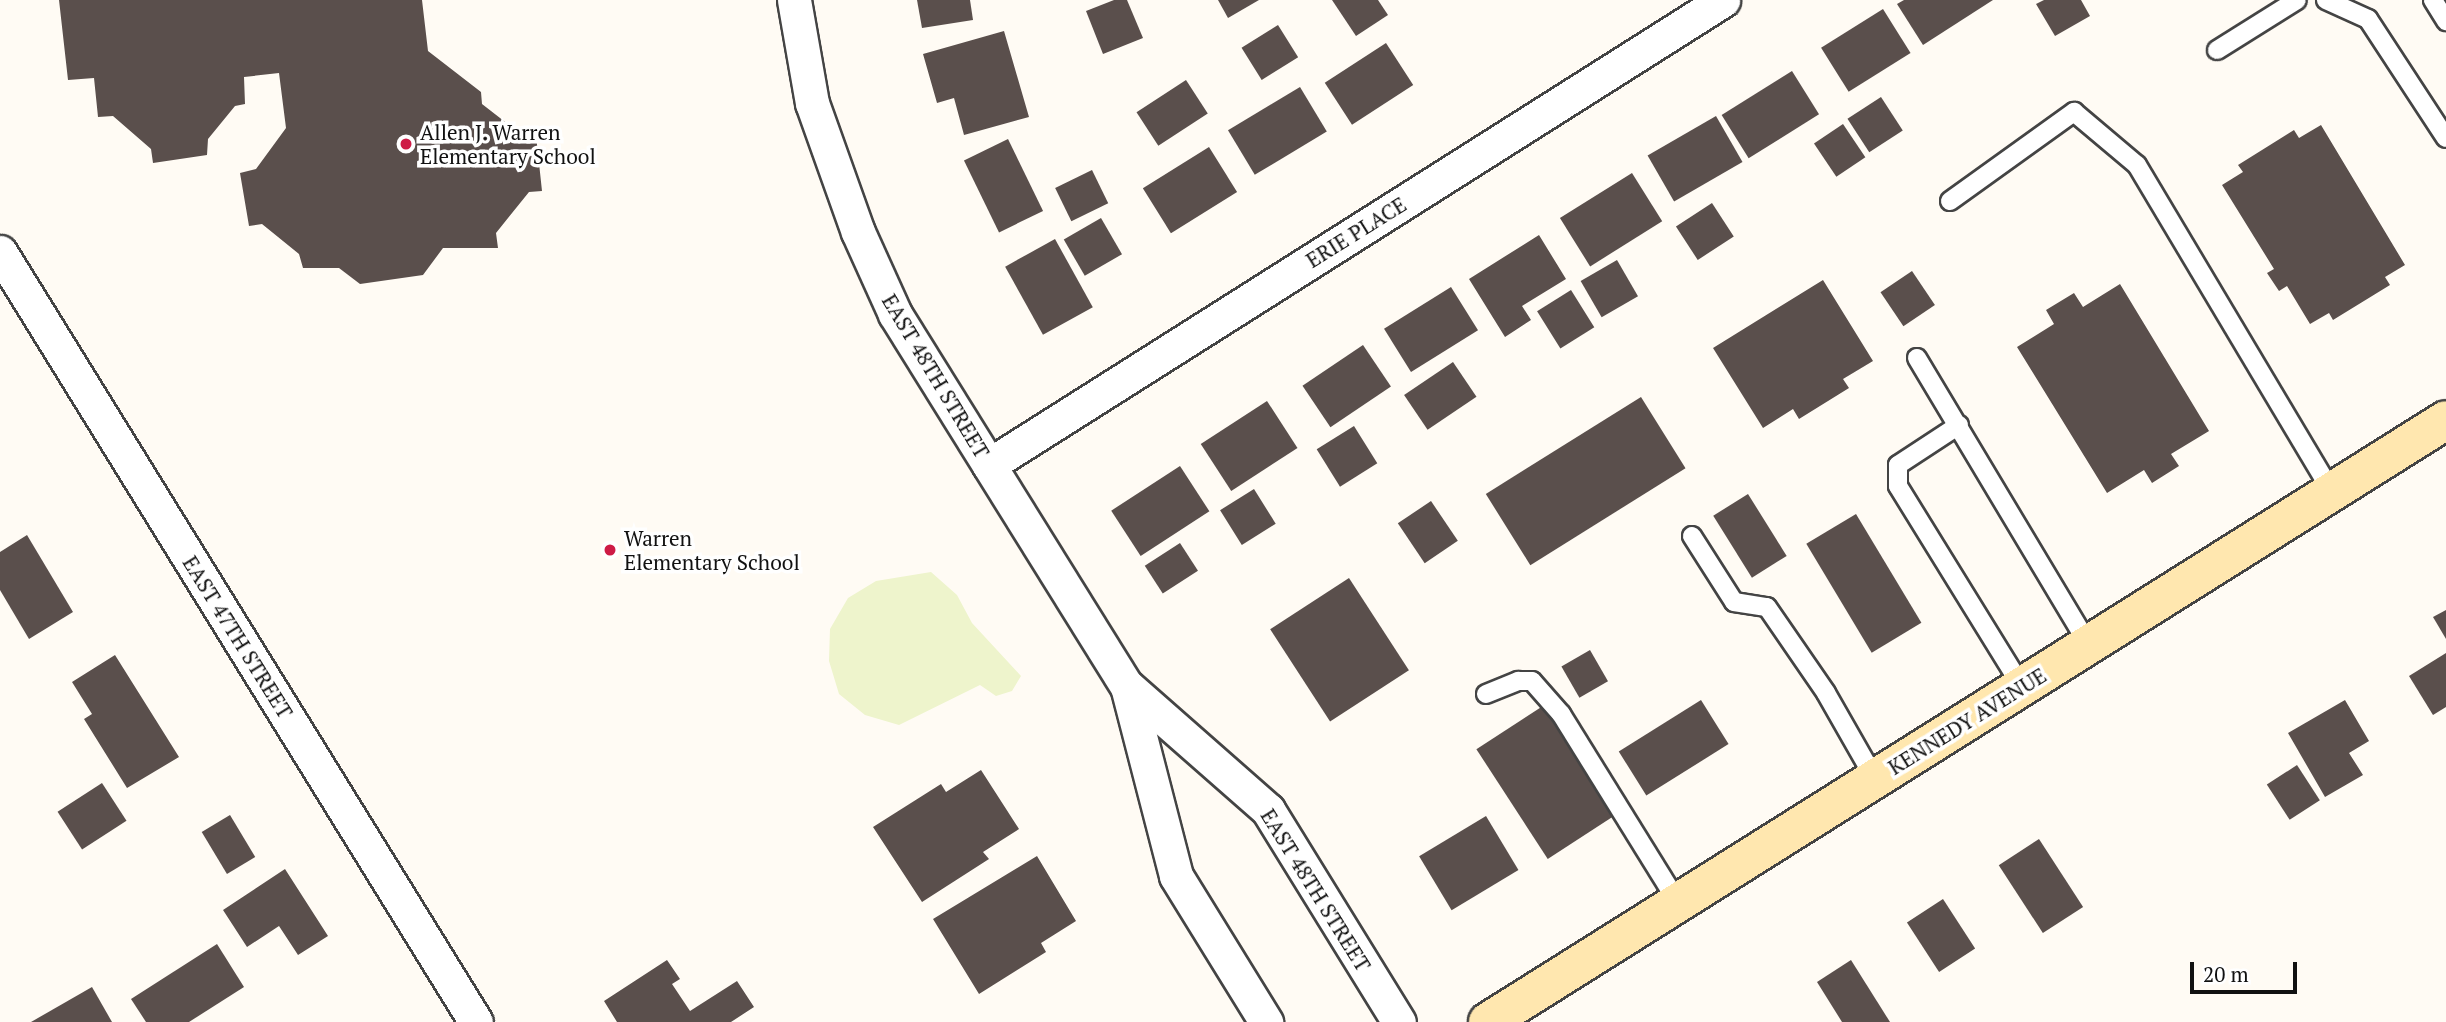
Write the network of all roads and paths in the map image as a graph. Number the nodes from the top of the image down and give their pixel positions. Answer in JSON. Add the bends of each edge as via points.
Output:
{"nodes":[{"id":1,"x":794,"y":0,"type":"edge"},
{"id":2,"x":1723,"y":0,"type":"edge"},
{"id":3,"x":2297,"y":0,"type":"edge"},
{"id":4,"x":2326,"y":0,"type":"edge"},
{"id":5,"x":2433,"y":0,"type":"edge"},
{"id":6,"x":2446,"y":21,"type":"edge"},
{"id":7,"x":2217,"y":50,"type":"dead end"},
{"id":8,"x":2446,"y":138,"type":"edge"},
{"id":9,"x":1950,"y":201,"type":"dead end"},
{"id":10,"x":0,"y":252,"type":"edge"},
{"id":11,"x":1917,"y":358,"type":"dead end"},
{"id":12,"x":2446,"y":420,"type":"edge"},
{"id":13,"x":1959,"y":425,"type":"junction"},
{"id":14,"x":989,"y":465,"type":"junction"},
{"id":15,"x":2332,"y":492,"type":"junction"},
{"id":16,"x":1692,"y":536,"type":"dead end"},
{"id":17,"x":2089,"y":645,"type":"junction"},
{"id":18,"x":1127,"y":685,"type":"junction"},
{"id":19,"x":2022,"y":687,"type":"junction"},
{"id":20,"x":1486,"y":694,"type":"dead end"},
{"id":21,"x":1875,"y":779,"type":"junction"},
{"id":22,"x":1678,"y":903,"type":"junction"},
{"id":23,"x":476,"y":1022,"type":"edge"},
{"id":24,"x":1266,"y":1022,"type":"edge"},
{"id":25,"x":1399,"y":1022,"type":"edge"},
{"id":26,"x":1488,"y":1022,"type":"edge"}],
"edges":[{"from":1,"to":14,"type":"street","name":"EAST 48TH STREET","via":[[812,103],[858,232],[895,314]]},
{"from":2,"to":14,"type":"street","name":"ERIE PLACE"},
{"from":3,"to":7,"type":"lane"},
{"from":4,"to":8,"type":"lane","via":[[2368,19]]},
{"from":5,"to":6,"type":"lane"},
{"from":9,"to":15,"type":"lane","via":[[2074,112],[2137,165]]},
{"from":10,"to":23,"type":"street","name":"EAST 47TH STREET"},
{"from":11,"to":13,"type":"lane"},
{"from":12,"to":15,"type":"street","name":"KENNEDY AVENUE"},
{"from":13,"to":17,"type":"lane"},
{"from":13,"to":19,"type":"lane","via":[[1898,465],[1898,486]]},
{"from":14,"to":18,"type":"street","name":"EAST 48TH STREET"},
{"from":15,"to":17,"type":"street","name":"KENNEDY AVENUE"},
{"from":16,"to":21,"type":"lane","via":[[1734,602],[1767,607],[1826,693]]},
{"from":17,"to":19,"type":"street","name":"KENNEDY AVENUE"},
{"from":18,"to":24,"type":"street","name":"EAST 48TH STREET","via":[[1176,876]]},
{"from":18,"to":25,"type":"street","name":"EAST 48TH STREET","via":[[1268,810]]},
{"from":19,"to":21,"type":"street","name":"KENNEDY AVENUE"},
{"from":20,"to":22,"type":"lane","via":[[1518,681],[1532,681],[1561,714]]},
{"from":21,"to":22,"type":"street","name":"KENNEDY AVENUE"},
{"from":22,"to":26,"type":"street","name":"KENNEDY AVENUE"}]}
